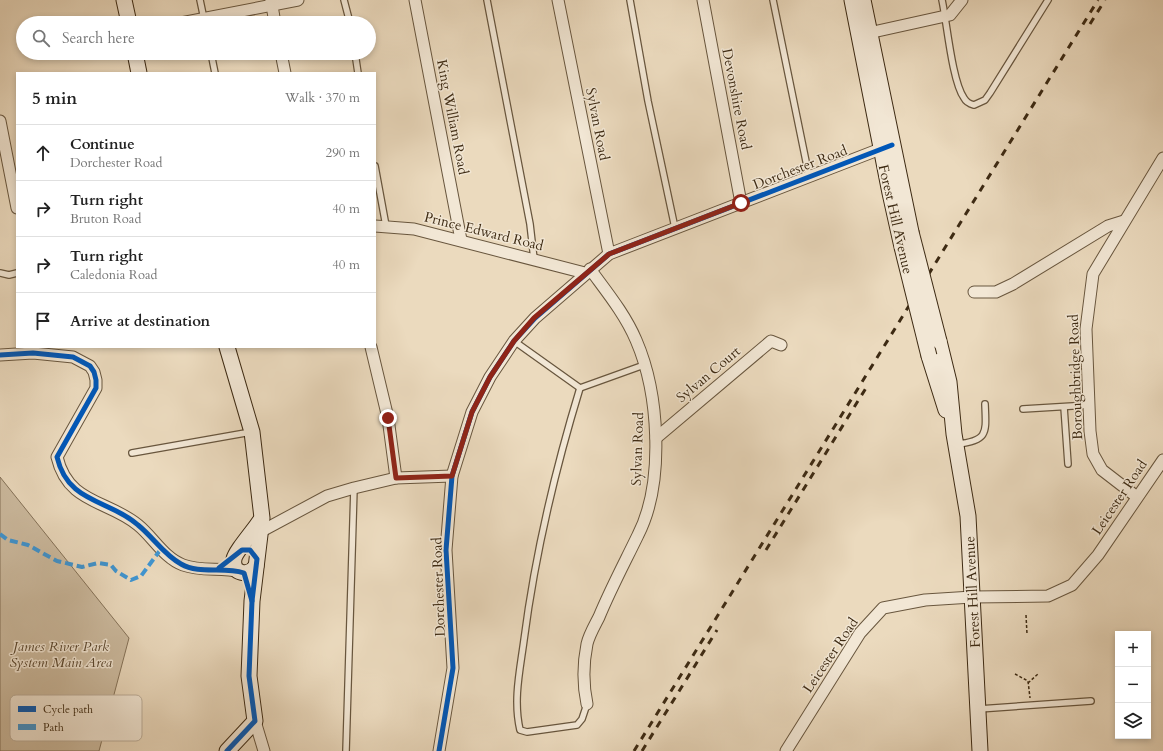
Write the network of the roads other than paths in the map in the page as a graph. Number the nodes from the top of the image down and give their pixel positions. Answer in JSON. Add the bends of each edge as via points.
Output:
{"nodes":[{"id":1,"x":124,"y":0,"type":"edge"},
{"id":2,"x":200,"y":0,"type":"edge"},
{"id":3,"x":298,"y":0,"type":"edge"},
{"id":4,"x":344,"y":0,"type":"edge"},
{"id":5,"x":415,"y":0,"type":"edge"},
{"id":6,"x":487,"y":0,"type":"edge"},
{"id":7,"x":558,"y":0,"type":"edge"},
{"id":8,"x":630,"y":0,"type":"edge"},
{"id":9,"x":703,"y":0,"type":"edge"},
{"id":10,"x":774,"y":0,"type":"edge"},
{"id":11,"x":852,"y":0,"type":"edge"},
{"id":12,"x":863,"y":0,"type":"edge"},
{"id":13,"x":942,"y":0,"type":"edge"},
{"id":14,"x":962,"y":0,"type":"edge"},
{"id":15,"x":1048,"y":0,"type":"edge"},
{"id":16,"x":272,"y":2,"type":"edge"},
{"id":17,"x":127,"y":16,"type":"edge"},
{"id":18,"x":204,"y":16,"type":"edge"},
{"id":19,"x":223,"y":16,"type":"edge"},
{"id":20,"x":275,"y":16,"type":"edge"},
{"id":21,"x":348,"y":16,"type":"edge"},
{"id":22,"x":945,"y":16,"type":"junction"},
{"id":23,"x":864,"y":34,"type":"junction"},
{"id":24,"x":136,"y":60,"type":"edge"},
{"id":25,"x":212,"y":60,"type":"edge"},
{"id":26,"x":282,"y":60,"type":"edge"},
{"id":27,"x":356,"y":60,"type":"edge"},
{"id":28,"x":139,"y":72,"type":"edge"},
{"id":29,"x":215,"y":72,"type":"edge"},
{"id":30,"x":285,"y":72,"type":"edge"},
{"id":31,"x":358,"y":72,"type":"edge"},
{"id":32,"x":0,"y":121,"type":"edge"},
{"id":33,"x":886,"y":147,"type":"junction"},
{"id":34,"x":1163,"y":158,"type":"edge"},
{"id":35,"x":809,"y":176,"type":"junction"},
{"id":36,"x":376,"y":178,"type":"edge"},
{"id":37,"x":16,"y":203,"type":"edge"},
{"id":38,"x":741,"y":203,"type":"junction"},
{"id":39,"x":1124,"y":221,"type":"junction"},
{"id":40,"x":380,"y":226,"type":"edge"},
{"id":41,"x":675,"y":228,"type":"junction"},
{"id":42,"x":461,"y":240,"type":"junction"},
{"id":43,"x":609,"y":254,"type":"junction"},
{"id":44,"x":534,"y":259,"type":"junction"},
{"id":45,"x":587,"y":271,"type":"junction"},
{"id":46,"x":0,"y":273,"type":"edge"},
{"id":47,"x":16,"y":273,"type":"edge"},
{"id":48,"x":974,"y":292,"type":"dead end"},
{"id":49,"x":514,"y":341,"type":"junction"},
{"id":50,"x":782,"y":345,"type":"dead end"},
{"id":51,"x":228,"y":348,"type":"edge"},
{"id":52,"x":371,"y":348,"type":"edge"},
{"id":53,"x":33,"y":350,"type":"edge"},
{"id":54,"x":0,"y":355,"type":"edge"},
{"id":55,"x":644,"y":365,"type":"junction"},
{"id":56,"x":580,"y":388,"type":"junction"},
{"id":57,"x":985,"y":404,"type":"dead end"},
{"id":58,"x":1088,"y":405,"type":"junction"},
{"id":59,"x":1064,"y":407,"type":"junction"},
{"id":60,"x":1023,"y":409,"type":"dead end"},
{"id":61,"x":252,"y":432,"type":"junction"},
{"id":62,"x":656,"y":438,"type":"junction"},
{"id":63,"x":955,"y":439,"type":"junction"},
{"id":64,"x":132,"y":453,"type":"dead end"},
{"id":65,"x":1163,"y":460,"type":"edge"},
{"id":66,"x":1068,"y":464,"type":"dead end"},
{"id":67,"x":452,"y":476,"type":"junction"},
{"id":68,"x":396,"y":478,"type":"junction"},
{"id":69,"x":354,"y":488,"type":"junction"},
{"id":70,"x":1137,"y":497,"type":"junction"},
{"id":71,"x":261,"y":525,"type":"junction"},
{"id":72,"x":237,"y":553,"type":"junction"},
{"id":73,"x":219,"y":568,"type":"junction"},
{"id":74,"x":249,"y":568,"type":"junction"},
{"id":75,"x":972,"y":597,"type":"junction"},
{"id":76,"x":1090,"y":701,"type":"dead end"},
{"id":77,"x":587,"y":704,"type":"joint"},
{"id":78,"x":977,"y":710,"type":"junction"},
{"id":79,"x":255,"y":722,"type":"junction"},
{"id":80,"x":227,"y":751,"type":"edge"},
{"id":81,"x":264,"y":751,"type":"edge"},
{"id":82,"x":346,"y":751,"type":"edge"},
{"id":83,"x":439,"y":751,"type":"edge"},
{"id":84,"x":786,"y":751,"type":"edge"},
{"id":85,"x":980,"y":751,"type":"edge"}],
"edges":[{"from":1,"to":17,"type":"main road"},
{"from":2,"to":18,"type":"lane"},
{"from":3,"to":16,"type":"street"},
{"from":4,"to":21,"type":"lane"},
{"from":5,"to":42,"type":"street","name":"King William Road"},
{"from":6,"to":44,"type":"lane","via":[[530,224]]},
{"from":7,"to":43,"type":"street","name":"Sylvan Road"},
{"from":8,"to":41,"type":"lane"},
{"from":9,"to":38,"type":"street","name":"Devonshire Road"},
{"from":10,"to":35,"type":"lane"},
{"from":11,"to":23,"type":"main road","name":"Forest Hill Avenue"},
{"from":12,"to":23,"type":"main road","name":"Forest Hill Avenue"},
{"from":13,"to":22,"type":"lane"},
{"from":14,"to":22,"type":"street","via":[[950,15]]},
{"from":15,"to":22,"type":"lane","via":[[988,97],[980,104],[974,105],[964,98],[959,85]]},
{"from":16,"to":19,"type":"street"},
{"from":16,"to":20,"type":"street"},
{"from":22,"to":23,"type":"street"},
{"from":23,"to":33,"type":"main road","name":"Forest Hill Avenue"},
{"from":24,"to":28,"type":"main road"},
{"from":25,"to":29,"type":"lane"},
{"from":26,"to":30,"type":"street"},
{"from":27,"to":31,"type":"lane"},
{"from":32,"to":37,"type":"street"},
{"from":33,"to":35,"type":"street","name":"Dorchester Road"},
{"from":33,"to":63,"type":"main road","name":"Forest Hill Avenue","bridge":true,"via":[[902,247],[936,383]]},
{"from":33,"to":63,"type":"main road","name":"Forest Hill Avenue","bridge":true,"via":[[911,232],[949,382]]},
{"from":34,"to":39,"type":"street","name":"Boroughbridge Road"},
{"from":35,"to":38,"type":"street","name":"Dorchester Road"},
{"from":36,"to":40,"type":"lane"},
{"from":38,"to":41,"type":"street","name":"Dorchester Road"},
{"from":39,"to":48,"type":"street","via":[[1108,226],[996,292]]},
{"from":39,"to":58,"type":"street","name":"Boroughbridge Road","via":[[1093,274],[1086,330]]},
{"from":40,"to":42,"type":"street","name":"Prince Edward Road","via":[[414,229]]},
{"from":41,"to":43,"type":"street","name":"Dorchester Road"},
{"from":42,"to":44,"type":"street","name":"Prince Edward Road"},
{"from":43,"to":45,"type":"street","name":"Dorchester Road"},
{"from":44,"to":45,"type":"street","name":"Prince Edward Road"},
{"from":45,"to":49,"type":"street","name":"Dorchester Road","via":[[534,318]]},
{"from":45,"to":55,"type":"street","name":"Sylvan Road","via":[[622,313],[636,340]]},
{"from":46,"to":47,"type":"lane"},
{"from":49,"to":56,"type":"lane"},
{"from":49,"to":67,"type":"street","name":"Dorchester Road","via":[[490,377],[472,412]]},
{"from":50,"to":62,"type":"street","name":"Sylvan Court","via":[[771,341]]},
{"from":51,"to":61,"type":"main road"},
{"from":52,"to":68,"type":"street","via":[[388,418]]},
{"from":53,"to":54,"type":"street"},
{"from":53,"to":73,"type":"street","via":[[73,357],[83,361],[94,372],[96,388],[57,457],[61,471],[76,490],[138,524],[161,549],[181,564],[199,570]]},
{"from":55,"to":56,"type":"lane"},
{"from":55,"to":62,"type":"street","name":"Sylvan Road","via":[[654,405]]},
{"from":56,"to":77,"type":"lane","via":[[531,585],[518,681],[517,714],[520,730],[528,732],[577,725]]},
{"from":57,"to":63,"type":"lane","via":[[986,428],[982,436],[973,442]]},
{"from":58,"to":59,"type":"lane"},
{"from":58,"to":70,"type":"street","name":"Boroughbridge Road","via":[[1093,454],[1102,470]]},
{"from":59,"to":60,"type":"lane"},
{"from":59,"to":66,"type":"lane"},
{"from":61,"to":64,"type":"lane"},
{"from":61,"to":71,"type":"main road"},
{"from":62,"to":77,"type":"street","name":"Sylvan Road","via":[[649,503],[639,533],[615,578],[587,644],[583,687]]},
{"from":63,"to":75,"type":"main road","name":"Forest Hill Avenue","via":[[968,516]]},
{"from":65,"to":70,"type":"street","name":"Leicester Road"},
{"from":67,"to":68,"type":"street"},
{"from":67,"to":83,"type":"street","name":"Dorchester Road","via":[[446,550],[453,668]]},
{"from":68,"to":69,"type":"street"},
{"from":69,"to":71,"type":"street","via":[[327,496]]},
{"from":69,"to":82,"type":"lane"},
{"from":70,"to":75,"type":"street","name":"Leicester Road","via":[[1098,555],[1072,585],[1048,596]]},
{"from":71,"to":72,"type":"main road"},
{"from":71,"to":74,"type":"main road"},
{"from":72,"to":73,"type":"street"},
{"from":72,"to":74,"type":"main road","via":[[235,566]]},
{"from":72,"to":74,"type":"main road","via":[[250,550]]},
{"from":73,"to":74,"type":"street"},
{"from":74,"to":79,"type":"main road","via":[[252,601],[249,676]]},
{"from":75,"to":78,"type":"main road","name":"Forest Hill Avenue"},
{"from":75,"to":84,"type":"street","name":"Leicester Road","via":[[925,600],[883,608],[860,633]]},
{"from":76,"to":78,"type":"lane"},
{"from":78,"to":85,"type":"main road","name":"Forest Hill Avenue"},
{"from":79,"to":80,"type":"main road"},
{"from":79,"to":81,"type":"street"}]}
